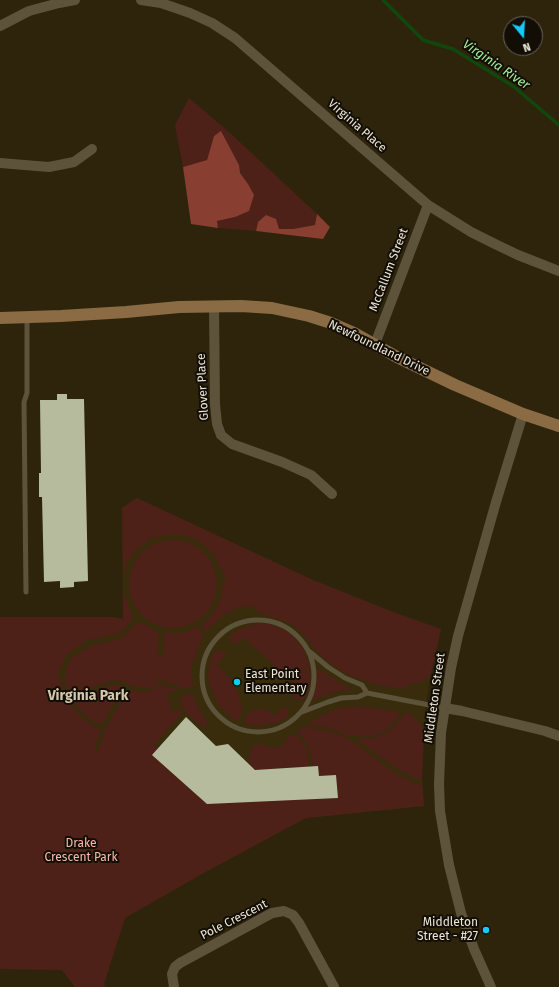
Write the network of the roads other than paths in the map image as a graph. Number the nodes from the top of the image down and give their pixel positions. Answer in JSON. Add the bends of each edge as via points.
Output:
{"nodes":[{"id":1,"x":75,"y":0,"type":"edge"},
{"id":2,"x":142,"y":0,"type":"edge"},
{"id":3,"x":0,"y":26,"type":"edge"},
{"id":4,"x":92,"y":149,"type":"dead end"},
{"id":5,"x":0,"y":163,"type":"edge"},
{"id":6,"x":428,"y":205,"type":"junction"},
{"id":7,"x":559,"y":271,"type":"edge"},
{"id":8,"x":214,"y":306,"type":"junction"},
{"id":9,"x":0,"y":318,"type":"edge"},
{"id":10,"x":27,"y":318,"type":"junction"},
{"id":11,"x":375,"y":344,"type":"junction"},
{"id":12,"x":523,"y":414,"type":"junction"},
{"id":13,"x":559,"y":426,"type":"edge"},
{"id":14,"x":332,"y":494,"type":"dead end"},
{"id":15,"x":26,"y":592,"type":"dead end"},
{"id":16,"x":310,"y":651,"type":"junction"},
{"id":17,"x":367,"y":693,"type":"junction"},
{"id":18,"x":445,"y":708,"type":"junction"},
{"id":19,"x":302,"y":712,"type":"junction"},
{"id":20,"x":559,"y":736,"type":"edge"},
{"id":21,"x":486,"y":985,"type":"edge"},
{"id":22,"x":174,"y":987,"type":"edge"},
{"id":23,"x":334,"y":987,"type":"edge"}],
"edges":[{"from":1,"to":3,"type":"street","via":[[29,11]]},
{"from":2,"to":6,"type":"street","name":"Virginia Place","via":[[161,3],[190,13],[235,38]]},
{"from":4,"to":5,"type":"street","via":[[74,162],[49,167]]},
{"from":6,"to":7,"type":"street","name":"Virginia Place","via":[[471,232]]},
{"from":6,"to":11,"type":"street","name":"McCallum Street"},
{"from":8,"to":10,"type":"street","name":"Newfoundland Drive"},
{"from":8,"to":11,"type":"street","name":"Newfoundland Drive","via":[[272,308],[309,316]]},
{"from":8,"to":14,"type":"street","name":"Glover Place","via":[[215,404],[221,435],[232,444],[312,475]]},
{"from":9,"to":10,"type":"street","name":"Newfoundland Drive"},
{"from":10,"to":15,"type":"lane","via":[[27,393],[24,402]]},
{"from":11,"to":12,"type":"street","name":"Newfoundland Drive","via":[[455,385]]},
{"from":12,"to":13,"type":"street","name":"Newfoundland Drive"},
{"from":12,"to":18,"type":"street","name":"Middleton Street","via":[[458,636]]},
{"from":16,"to":17,"type":"lane","via":[[328,667],[362,685]]},
{"from":16,"to":19,"type":"lane","via":[[314,668],[313,682]]},
{"from":16,"to":19,"type":"lane","via":[[302,638],[290,627],[261,619],[243,621],[228,630],[210,648],[202,670],[204,695],[218,715],[225,720],[256,732],[266,731],[288,724]]},
{"from":17,"to":18,"type":"lane"},
{"from":17,"to":19,"type":"lane","via":[[358,697],[341,698]]},
{"from":18,"to":20,"type":"street"},
{"from":18,"to":21,"type":"street","name":"Middleton Street","via":[[441,733],[440,811],[448,865],[461,913]]},
{"from":22,"to":23,"type":"street","name":"Pole Crescent","via":[[172,974],[180,963],[272,913],[284,911],[293,915],[299,922]]}]}
